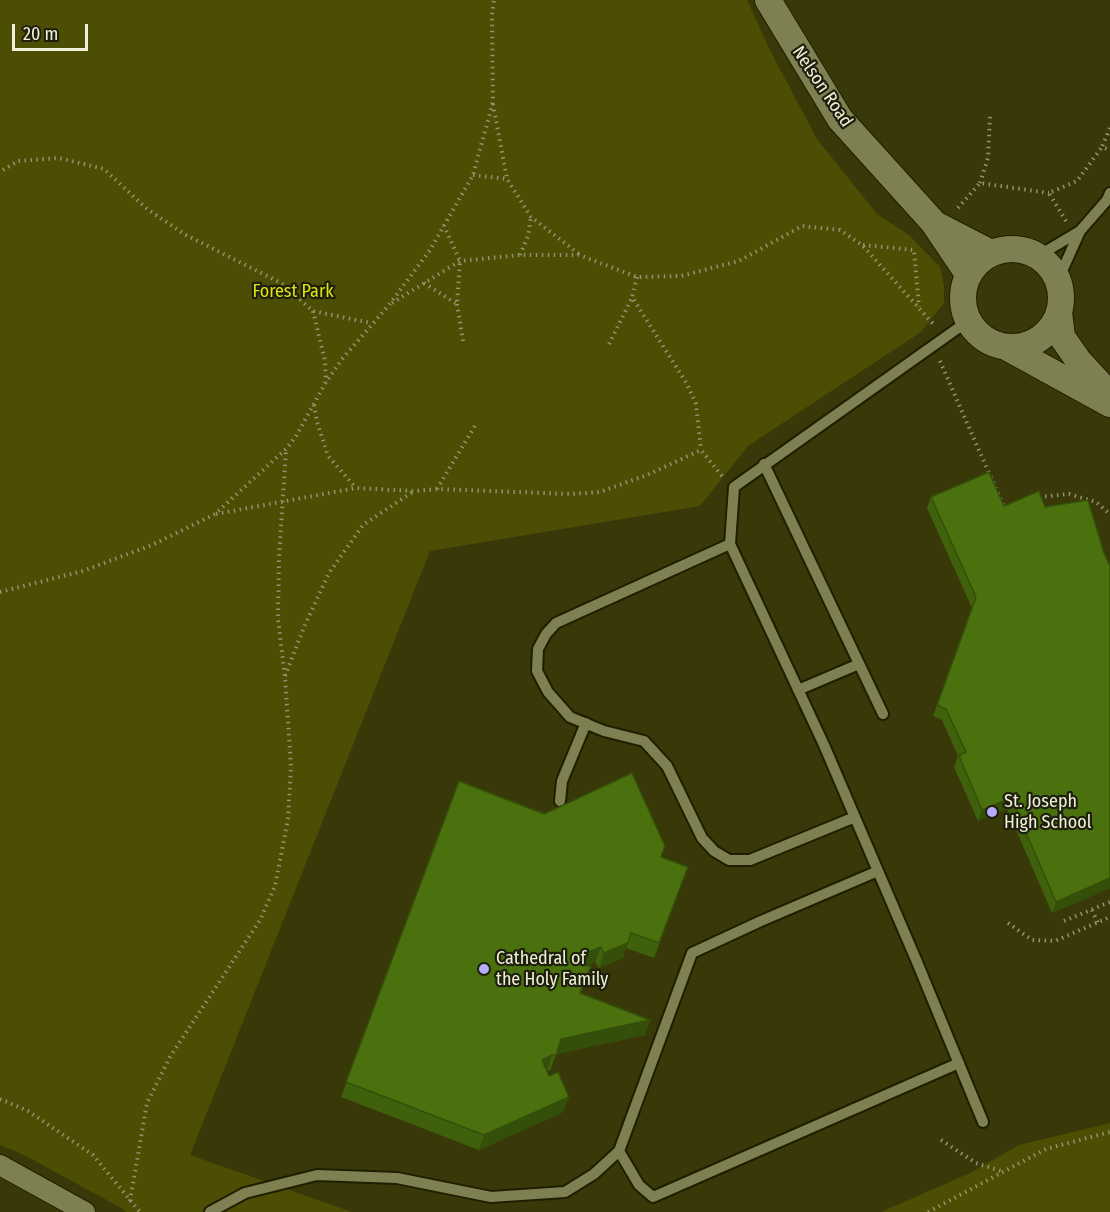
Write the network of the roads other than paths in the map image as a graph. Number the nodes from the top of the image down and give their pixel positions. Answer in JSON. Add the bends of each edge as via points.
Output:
{"nodes":[{"id":1,"x":768,"y":0,"type":"edge"},
{"id":2,"x":1110,"y":193,"type":"edge"},
{"id":3,"x":933,"y":222,"type":"junction"},
{"id":4,"x":1080,"y":231,"type":"junction"},
{"id":5,"x":991,"y":253,"type":"junction"},
{"id":6,"x":1038,"y":256,"type":"junction"},
{"id":7,"x":968,"y":274,"type":"junction"},
{"id":8,"x":1058,"y":280,"type":"junction"},
{"id":9,"x":1059,"y":312,"type":"junction"},
{"id":10,"x":968,"y":321,"type":"junction"},
{"id":11,"x":1008,"y":348,"type":"junction"},
{"id":12,"x":1110,"y":395,"type":"edge"},
{"id":13,"x":1110,"y":404,"type":"edge"},
{"id":14,"x":764,"y":464,"type":"junction"},
{"id":15,"x":730,"y":544,"type":"junction"},
{"id":16,"x":859,"y":664,"type":"junction"},
{"id":17,"x":798,"y":690,"type":"junction"},
{"id":18,"x":883,"y":714,"type":"dead end"},
{"id":19,"x":586,"y":723,"type":"junction"},
{"id":20,"x":560,"y":801,"type":"dead end"},
{"id":21,"x":855,"y":817,"type":"junction"},
{"id":22,"x":878,"y":871,"type":"junction"},
{"id":23,"x":959,"y":1063,"type":"junction"},
{"id":24,"x":983,"y":1122,"type":"dead end"},
{"id":25,"x":619,"y":1151,"type":"junction"},
{"id":26,"x":0,"y":1165,"type":"edge"},
{"id":27,"x":85,"y":1212,"type":"edge"},
{"id":28,"x":210,"y":1212,"type":"edge"}],
"edges":[{"from":1,"to":3,"type":"street","name":"Nelson Road","via":[[840,119]]},
{"from":2,"to":4,"type":"lane"},
{"from":3,"to":5,"type":"street","name":"Nelson Road"},
{"from":3,"to":7,"type":"street","name":"Nelson Road"},
{"from":4,"to":6,"type":"lane"},
{"from":4,"to":8,"type":"lane"},
{"from":5,"to":6,"type":"street","via":[[1023,250]]},
{"from":5,"to":7,"type":"street"},
{"from":6,"to":8,"type":"street"},
{"from":7,"to":10,"type":"street","via":[[962,305]]},
{"from":8,"to":9,"type":"street"},
{"from":9,"to":11,"type":"street","via":[[1040,339]]},
{"from":9,"to":12,"type":"street","via":[[1062,337]]},
{"from":10,"to":11,"type":"street","via":[[978,335]]},
{"from":10,"to":14,"type":"lane"},
{"from":11,"to":13,"type":"street"},
{"from":14,"to":15,"type":"lane","via":[[734,487]]},
{"from":14,"to":16,"type":"lane"},
{"from":15,"to":17,"type":"lane"},
{"from":15,"to":19,"type":"lane","via":[[572,615],[546,634],[538,650],[537,671],[548,692],[570,717]]},
{"from":16,"to":17,"type":"lane"},
{"from":16,"to":18,"type":"lane"},
{"from":17,"to":21,"type":"lane"},
{"from":19,"to":20,"type":"lane","via":[[562,782]]},
{"from":19,"to":21,"type":"lane","via":[[644,741],[667,766],[702,838],[729,860],[750,860]]},
{"from":21,"to":22,"type":"lane"},
{"from":22,"to":23,"type":"lane"},
{"from":22,"to":25,"type":"lane","via":[[692,953]]},
{"from":23,"to":24,"type":"lane"},
{"from":23,"to":25,"type":"lane","via":[[653,1197],[639,1185]]},
{"from":25,"to":28,"type":"lane","via":[[594,1174],[565,1192],[491,1197],[397,1178],[317,1174],[245,1193]]},
{"from":26,"to":27,"type":"street"}]}
